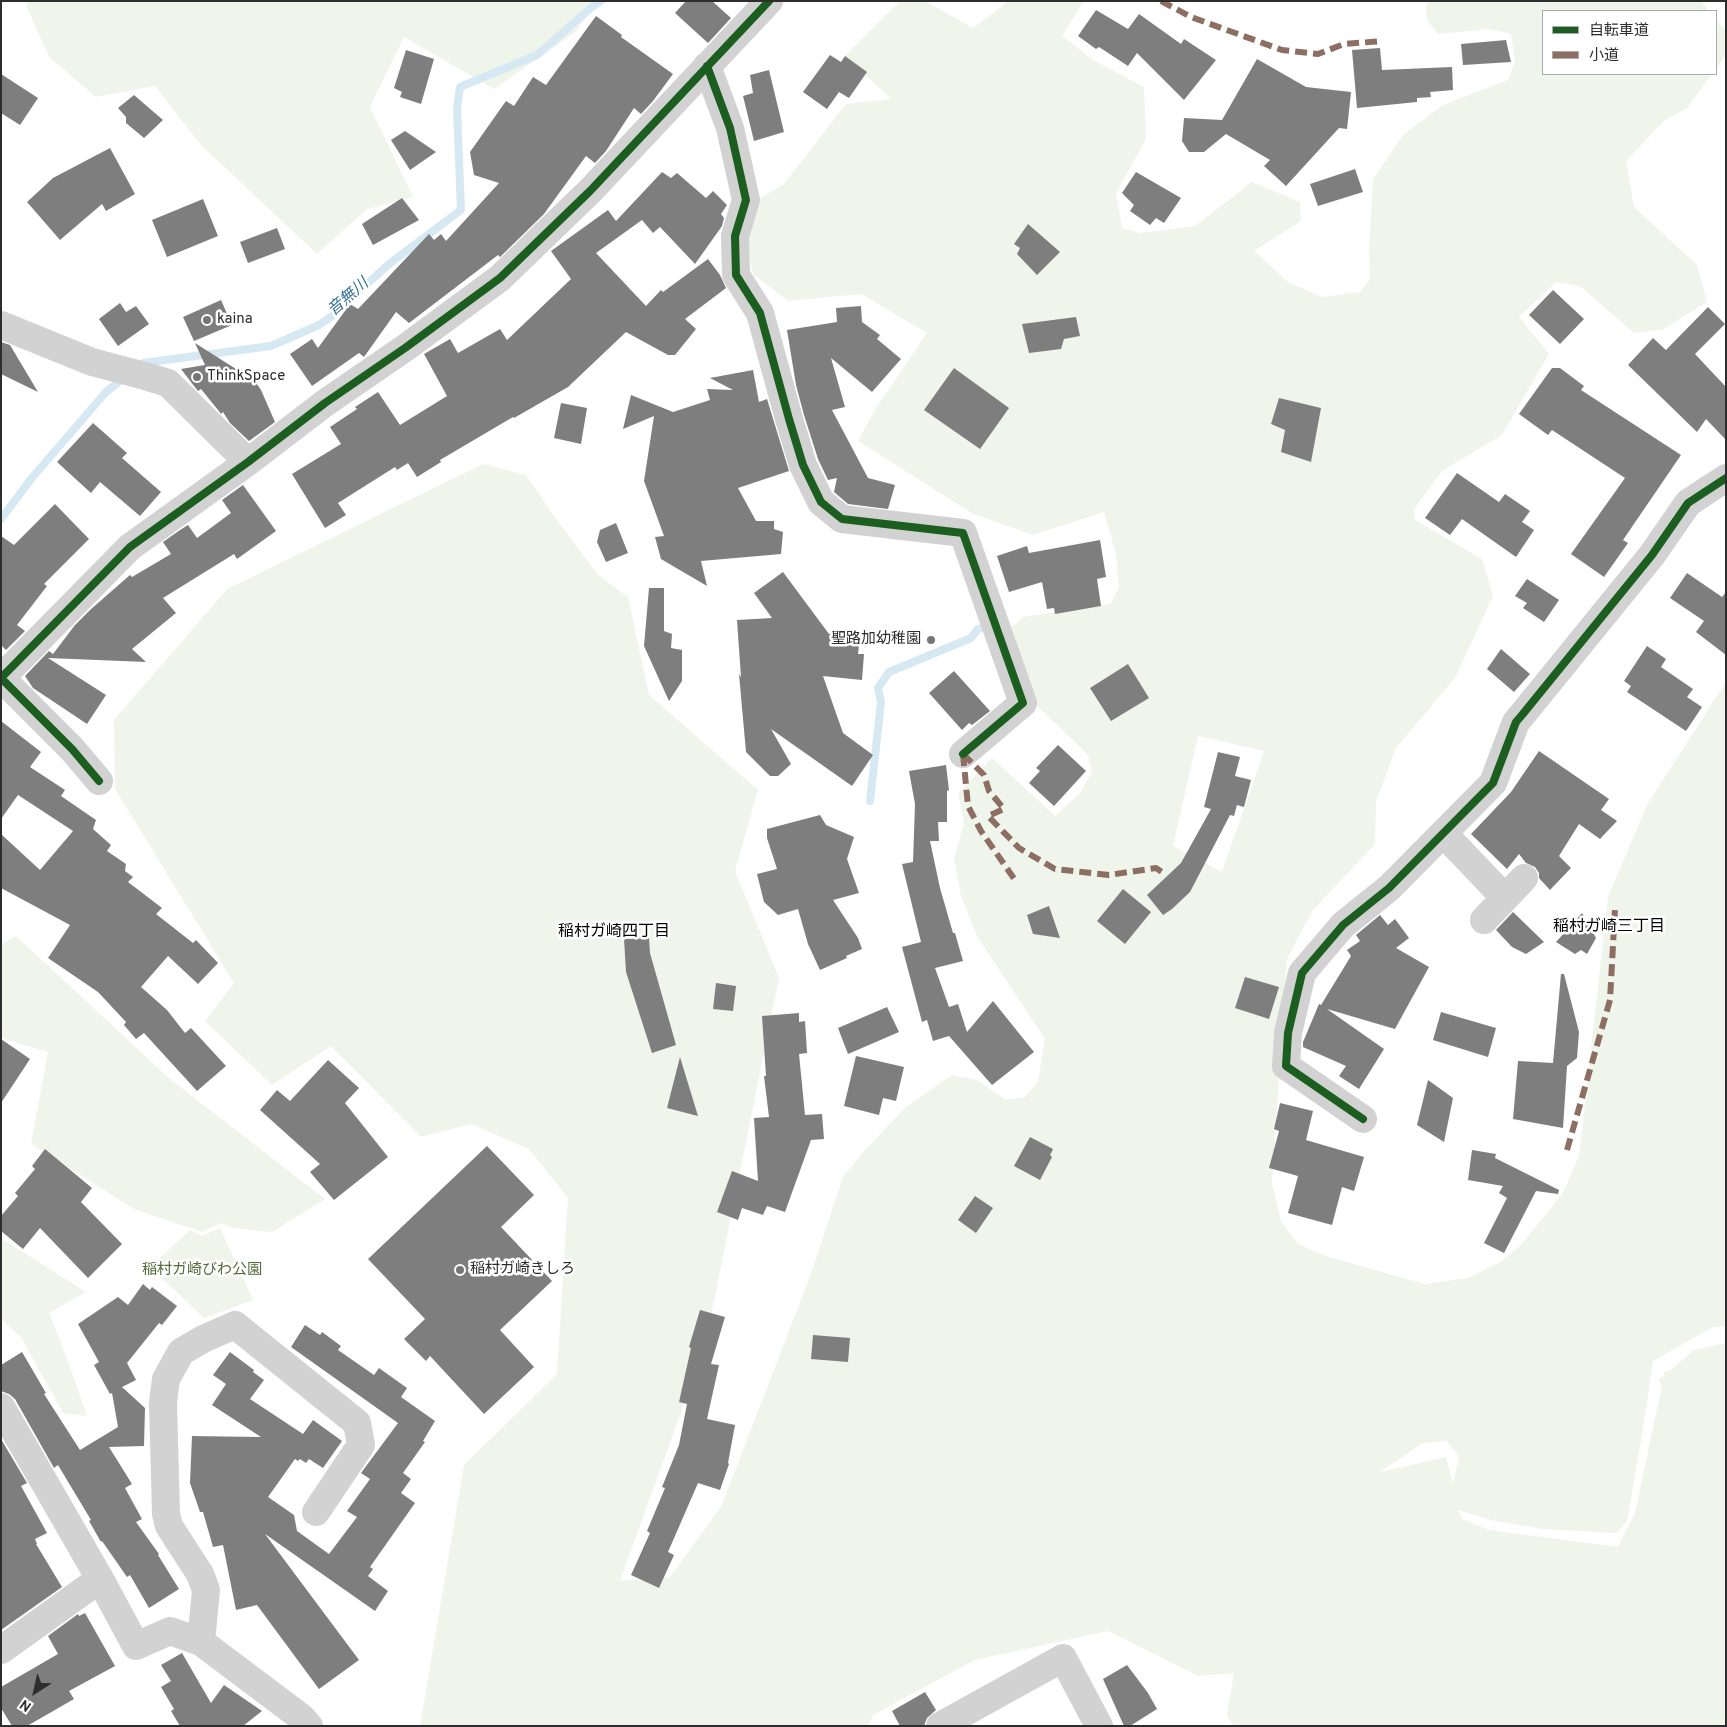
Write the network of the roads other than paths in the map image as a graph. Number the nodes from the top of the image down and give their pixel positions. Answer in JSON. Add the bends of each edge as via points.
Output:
{"nodes":[{"id":1,"x":769,"y":1,"type":"edge"},
{"id":2,"x":707,"y":66,"type":"junction"},
{"id":3,"x":1,"y":325,"type":"edge"},
{"id":4,"x":248,"y":462,"type":"junction"},
{"id":5,"x":1726,"y":478,"type":"edge"},
{"id":6,"x":963,"y":754,"type":"dead end"},
{"id":7,"x":99,"y":781,"type":"dead end"},
{"id":8,"x":1444,"y":834,"type":"junction"},
{"id":9,"x":1524,"y":878,"type":"dead end"},
{"id":10,"x":1504,"y":897,"type":"junction"},
{"id":11,"x":1484,"y":920,"type":"dead end"},
{"id":12,"x":1363,"y":1119,"type":"dead end"},
{"id":13,"x":1,"y":1407,"type":"edge"},
{"id":14,"x":316,"y":1512,"type":"dead end"},
{"id":15,"x":100,"y":1579,"type":"junction"},
{"id":16,"x":201,"y":1642,"type":"junction"},
{"id":17,"x":1,"y":1650,"type":"edge"},
{"id":18,"x":300,"y":1723,"type":"edge"},
{"id":19,"x":940,"y":1726,"type":"edge"},
{"id":20,"x":1099,"y":1726,"type":"edge"}],
"edges":[{"from":1,"to":2,"type":"street"},
{"from":2,"to":4,"type":"street","via":[[590,191],[500,278]]},
{"from":2,"to":6,"type":"street","via":[[730,128],[746,200],[736,236],[736,275],[760,313],[803,465],[821,502],[842,520],[963,533],[1023,702]]},
{"from":3,"to":4,"type":"street","via":[[92,362],[168,383]]},
{"from":4,"to":7,"type":"street","via":[[130,547],[1,678]]},
{"from":5,"to":8,"type":"street","via":[[1688,503],[1652,555],[1516,722],[1493,783]]},
{"from":8,"to":10,"type":"street"},
{"from":8,"to":12,"type":"street","via":[[1390,888],[1343,925],[1302,973],[1288,1033],[1286,1066]]},
{"from":9,"to":10,"type":"street"},
{"from":10,"to":11,"type":"street"},
{"from":13,"to":15,"type":"street"},
{"from":14,"to":16,"type":"street","via":[[361,1445],[357,1422],[235,1325],[181,1352],[166,1379],[163,1403],[166,1514],[169,1526],[200,1574],[206,1590]]},
{"from":15,"to":16,"type":"street","via":[[136,1646],[170,1631]]},
{"from":15,"to":17,"type":"street"},
{"from":16,"to":18,"type":"street"},
{"from":19,"to":20,"type":"street","via":[[1063,1658]]}]}
